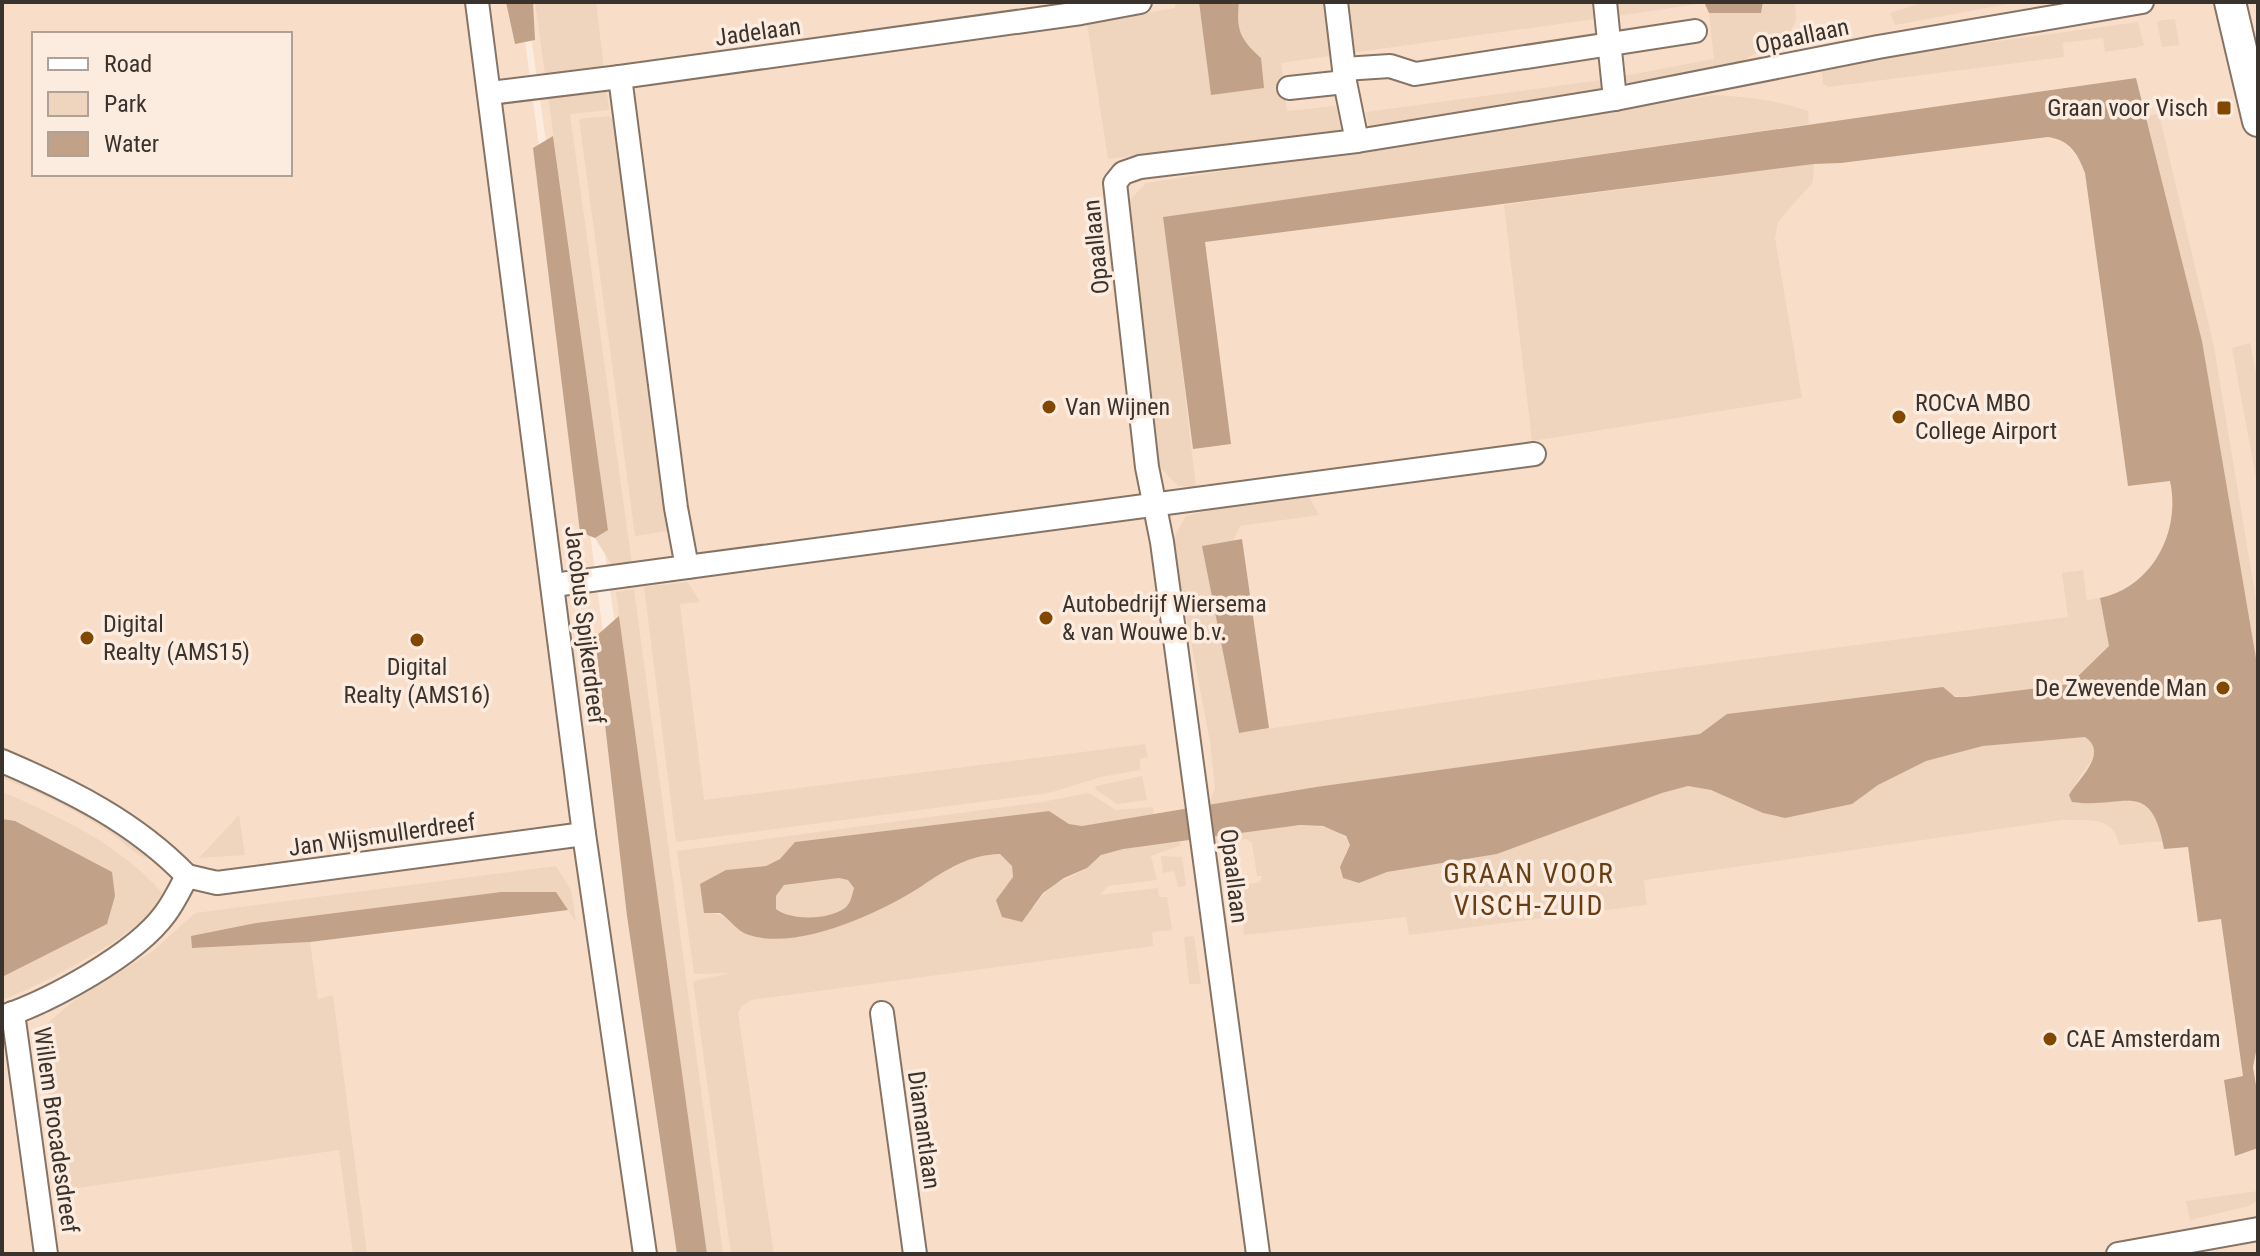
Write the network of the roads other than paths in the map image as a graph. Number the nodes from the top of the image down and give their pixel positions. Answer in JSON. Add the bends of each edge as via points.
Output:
{"nodes":[{"id":1,"x":477,"y":2,"type":"edge"},
{"id":2,"x":1140,"y":2,"type":"edge"},
{"id":3,"x":1336,"y":2,"type":"edge"},
{"id":4,"x":1605,"y":2,"type":"edge"},
{"id":5,"x":2142,"y":2,"type":"edge"},
{"id":6,"x":2230,"y":2,"type":"edge"},
{"id":7,"x":1695,"y":31,"type":"dead end"},
{"id":8,"x":1610,"y":46,"type":"junction"},
{"id":9,"x":1344,"y":76,"type":"junction"},
{"id":10,"x":620,"y":77,"type":"junction"},
{"id":11,"x":1289,"y":88,"type":"dead end"},
{"id":12,"x":490,"y":93,"type":"junction"},
{"id":13,"x":1615,"y":99,"type":"junction"},
{"id":14,"x":2258,"y":121,"type":"edge"},
{"id":15,"x":1357,"y":141,"type":"junction"},
{"id":16,"x":1534,"y":454,"type":"dead end"},
{"id":17,"x":1156,"y":505,"type":"junction"},
{"id":18,"x":687,"y":567,"type":"junction"},
{"id":19,"x":554,"y":585,"type":"junction"},
{"id":20,"x":2,"y":761,"type":"edge"},
{"id":21,"x":584,"y":834,"type":"junction"},
{"id":22,"x":187,"y":876,"type":"junction"},
{"id":23,"x":882,"y":1013,"type":"dead end"},
{"id":24,"x":8,"y":1015,"type":"edge"},
{"id":25,"x":2258,"y":1229,"type":"edge"},
{"id":26,"x":46,"y":1254,"type":"edge"},
{"id":27,"x":645,"y":1254,"type":"edge"},
{"id":28,"x":915,"y":1254,"type":"edge"},
{"id":29,"x":1258,"y":1254,"type":"edge"},
{"id":30,"x":2118,"y":1254,"type":"edge"}],
"edges":[{"from":1,"to":12,"type":"street","name":"Jacobus Spijkerdreef"},
{"from":2,"to":10,"type":"street","name":"Jadelaan"},
{"from":3,"to":9,"type":"street"},
{"from":4,"to":8,"type":"street"},
{"from":5,"to":13,"type":"street","name":"Opaallaan"},
{"from":6,"to":14,"type":"main road"},
{"from":7,"to":8,"type":"street"},
{"from":8,"to":9,"type":"street","via":[[1415,74],[1390,66]]},
{"from":8,"to":13,"type":"street"},
{"from":9,"to":11,"type":"street"},
{"from":9,"to":15,"type":"street"},
{"from":10,"to":12,"type":"street","name":"Jadelaan"},
{"from":10,"to":18,"type":"street"},
{"from":12,"to":19,"type":"street","name":"Jacobus Spijkerdreef"},
{"from":13,"to":15,"type":"street","name":"Opaallaan"},
{"from":15,"to":17,"type":"street","name":"Opaallaan","via":[[1140,167],[1123,173],[1115,183],[1147,467]]},
{"from":16,"to":17,"type":"street"},
{"from":17,"to":18,"type":"street"},
{"from":17,"to":29,"type":"street","name":"Opaallaan"},
{"from":18,"to":19,"type":"street"},
{"from":19,"to":21,"type":"street","name":"Jacobus Spijkerdreef"},
{"from":20,"to":22,"type":"street","via":[[110,812]]},
{"from":21,"to":22,"type":"street","name":"Jan Wijsmullerdreef","via":[[217,883]]},
{"from":21,"to":27,"type":"street","name":"Jacobus Spijkerdreef"},
{"from":22,"to":24,"type":"street","via":[[164,916],[123,954]]},
{"from":23,"to":28,"type":"street","name":"Diamantlaan"},
{"from":24,"to":26,"type":"street","name":"Willem Brocadesdreef"},
{"from":25,"to":30,"type":"street"}]}
